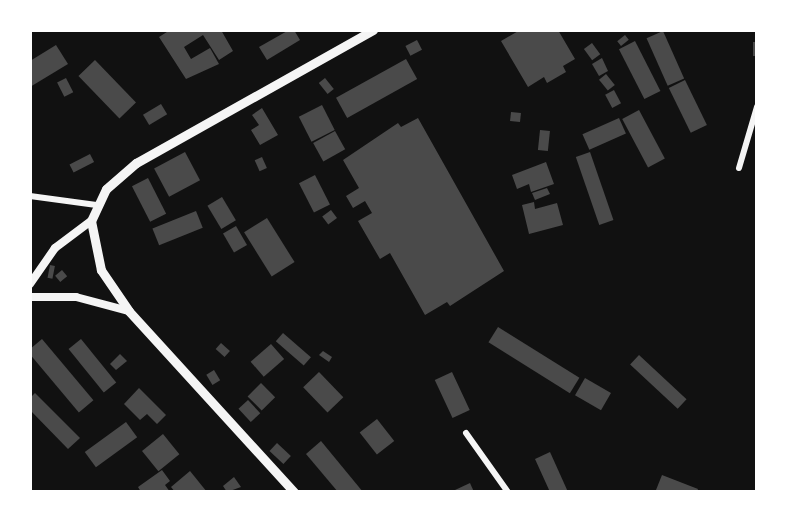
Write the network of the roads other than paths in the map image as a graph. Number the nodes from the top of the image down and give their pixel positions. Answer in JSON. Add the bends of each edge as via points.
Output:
{"nodes":[{"id":1,"x":373,"y":30,"type":"edge"},
{"id":2,"x":757,"y":107,"type":"edge"},
{"id":3,"x":739,"y":168,"type":"dead end"},
{"id":4,"x":30,"y":196,"type":"edge"},
{"id":5,"x":96,"y":205,"type":"junction"},
{"id":6,"x":91,"y":221,"type":"junction"},
{"id":7,"x":30,"y":284,"type":"edge"},
{"id":8,"x":30,"y":297,"type":"edge"},
{"id":9,"x":129,"y":311,"type":"junction"},
{"id":10,"x":466,"y":434,"type":"dead end"},
{"id":11,"x":294,"y":492,"type":"edge"},
{"id":12,"x":508,"y":492,"type":"edge"}],
"edges":[{"from":1,"to":5,"type":"main road","via":[[136,163],[112,182]]},
{"from":2,"to":3,"type":"street"},
{"from":4,"to":5,"type":"street"},
{"from":5,"to":6,"type":"main road"},
{"from":6,"to":7,"type":"main road","via":[[55,248]]},
{"from":6,"to":9,"type":"main road","via":[[101,270]]},
{"from":8,"to":9,"type":"main road","via":[[76,297]]},
{"from":9,"to":11,"type":"main road"},
{"from":10,"to":12,"type":"street"}]}
